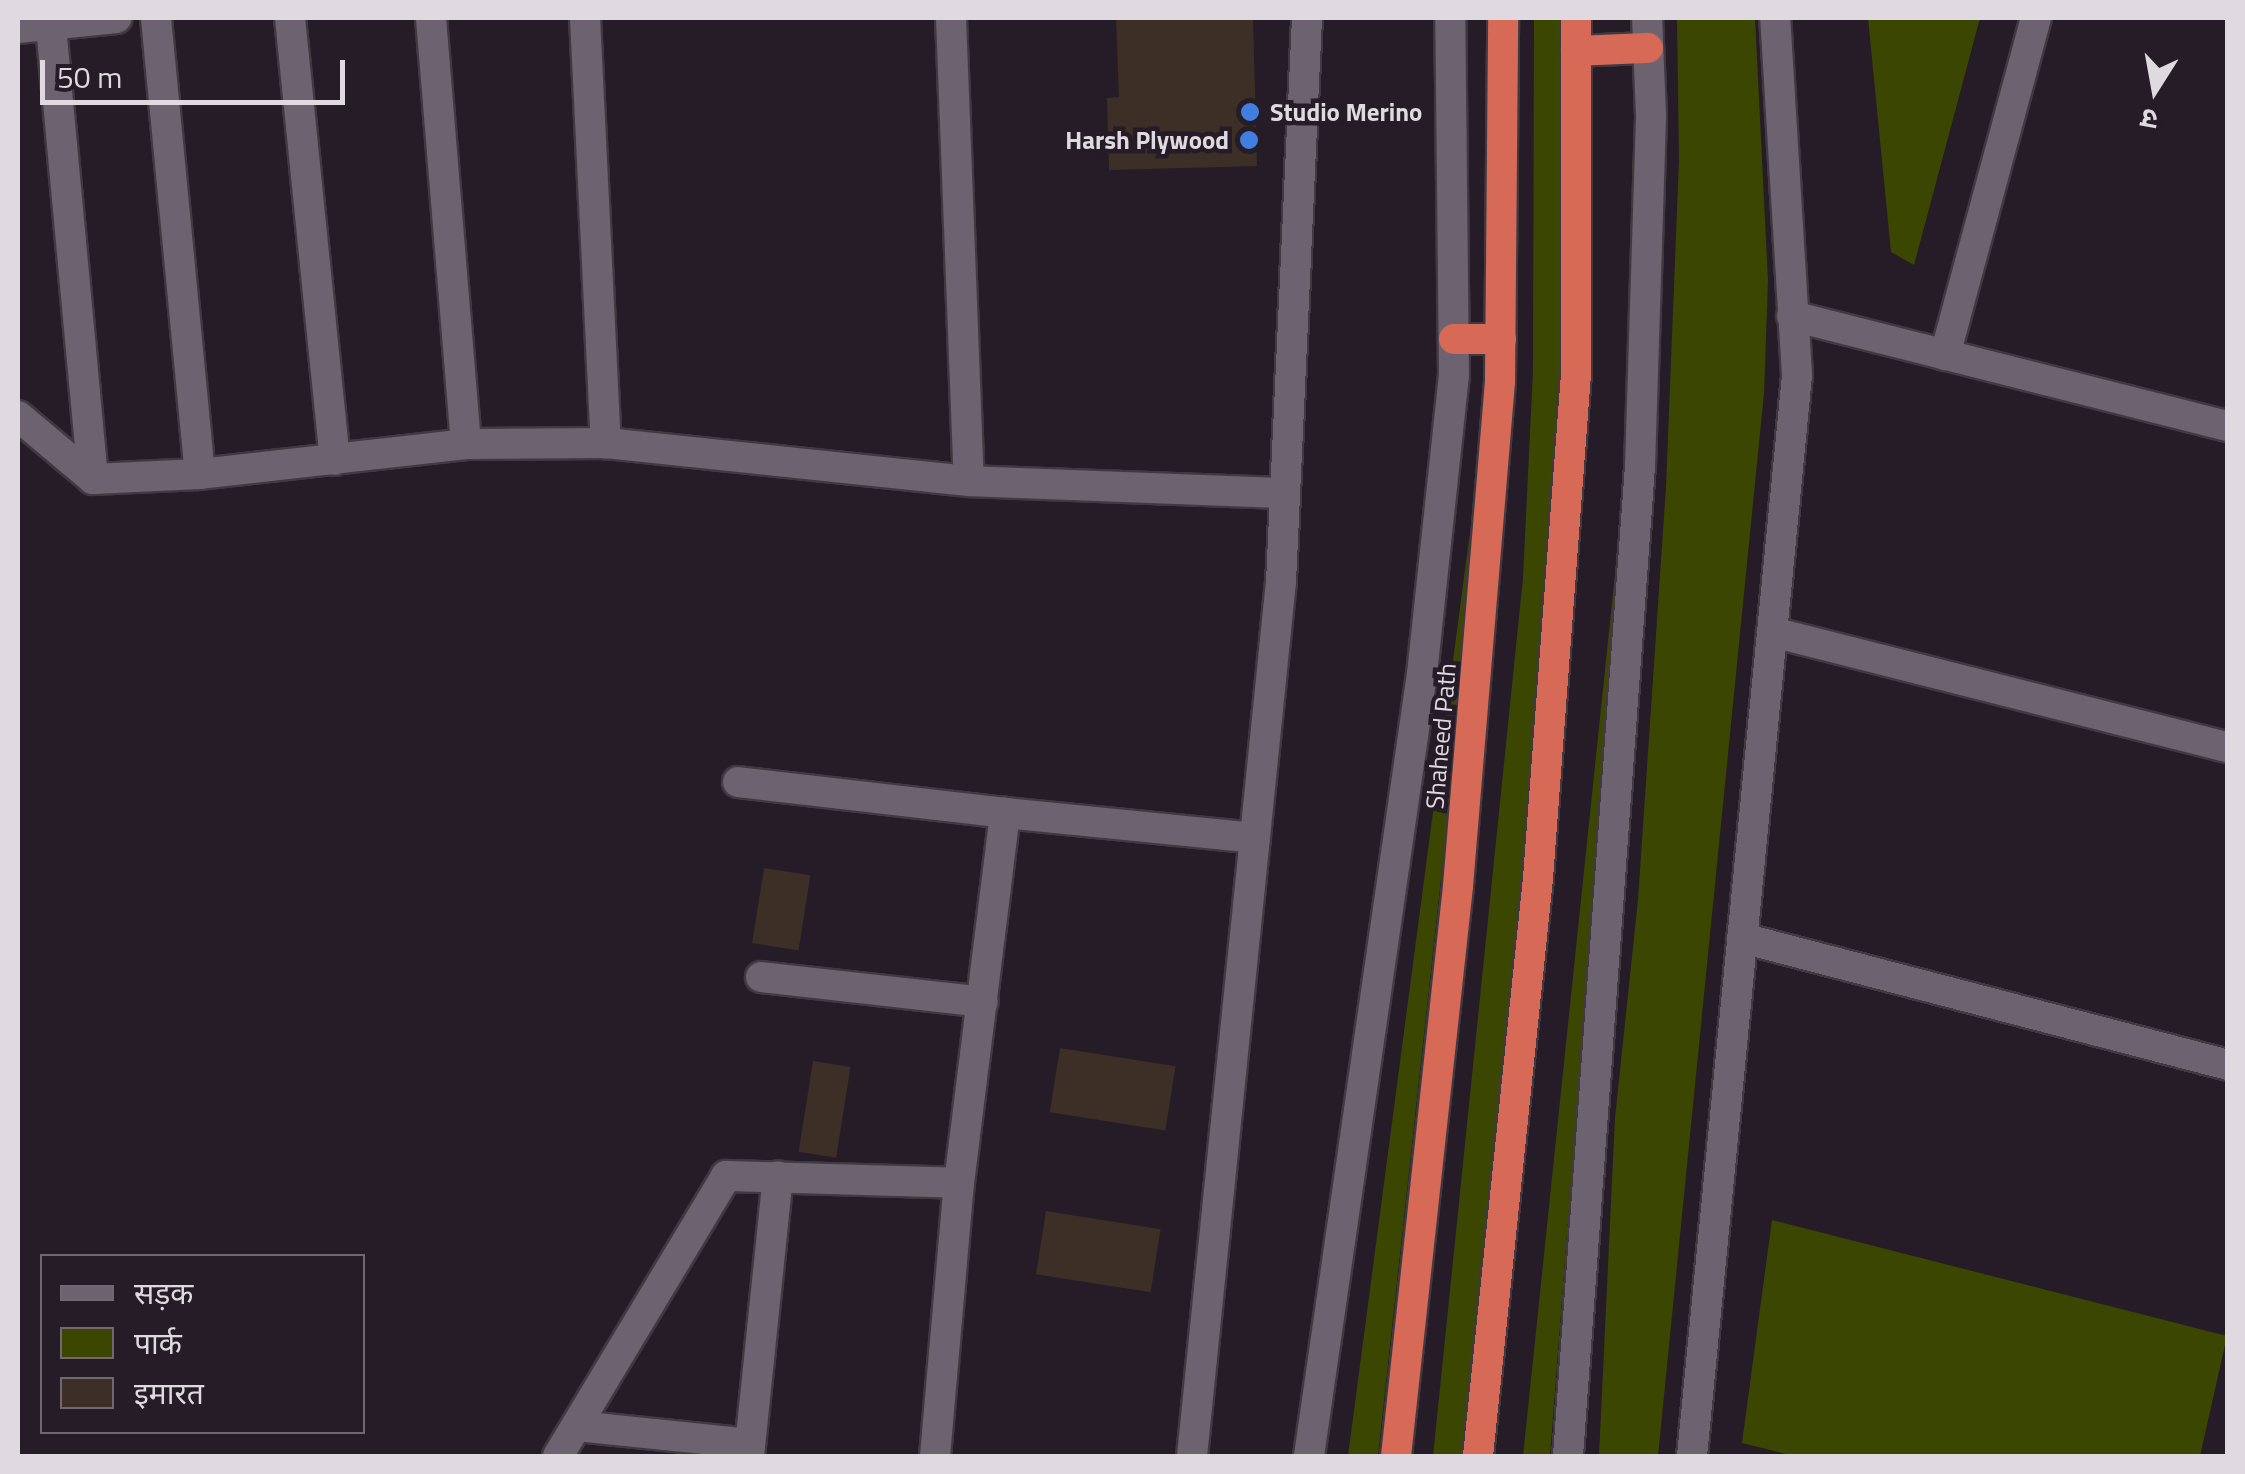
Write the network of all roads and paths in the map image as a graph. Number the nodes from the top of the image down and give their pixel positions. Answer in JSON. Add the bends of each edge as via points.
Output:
{"nodes":[{"id":1,"x":116,"y":18,"type":"edge"},
{"id":2,"x":156,"y":18,"type":"edge"},
{"id":3,"x":290,"y":18,"type":"edge"},
{"id":4,"x":431,"y":18,"type":"edge"},
{"id":5,"x":585,"y":18,"type":"edge"},
{"id":6,"x":950,"y":18,"type":"edge"},
{"id":7,"x":1306,"y":18,"type":"edge"},
{"id":8,"x":1450,"y":18,"type":"edge"},
{"id":9,"x":1503,"y":18,"type":"edge"},
{"id":10,"x":1576,"y":18,"type":"edge"},
{"id":11,"x":1774,"y":18,"type":"edge"},
{"id":12,"x":2036,"y":18,"type":"edge"},
{"id":13,"x":50,"y":21,"type":"edge"},
{"id":14,"x":18,"y":28,"type":"edge"},
{"id":15,"x":1647,"y":33,"type":"edge"},
{"id":16,"x":1576,"y":50,"type":"junction"},
{"id":17,"x":1792,"y":316,"type":"junction"},
{"id":18,"x":1501,"y":338,"type":"junction"},
{"id":19,"x":1454,"y":339,"type":"junction"},
{"id":20,"x":1946,"y":355,"type":"junction"},
{"id":21,"x":18,"y":416,"type":"edge"},
{"id":22,"x":2228,"y":426,"type":"edge"},
{"id":23,"x":466,"y":444,"type":"junction"},
{"id":24,"x":606,"y":444,"type":"junction"},
{"id":25,"x":336,"y":460,"type":"junction"},
{"id":26,"x":200,"y":474,"type":"junction"},
{"id":27,"x":93,"y":480,"type":"junction"},
{"id":28,"x":969,"y":481,"type":"junction"},
{"id":29,"x":1285,"y":493,"type":"junction"},
{"id":30,"x":1772,"y":632,"type":"junction"},
{"id":31,"x":2228,"y":748,"type":"edge"},
{"id":32,"x":738,"y":782,"type":"dead end"},
{"id":33,"x":1005,"y":813,"type":"junction"},
{"id":34,"x":1255,"y":838,"type":"junction"},
{"id":35,"x":1742,"y":938,"type":"junction"},
{"id":36,"x":761,"y":977,"type":"dead end"},
{"id":37,"x":984,"y":1002,"type":"junction"},
{"id":38,"x":2228,"y":1064,"type":"edge"},
{"id":39,"x":778,"y":1177,"type":"junction"},
{"id":40,"x":959,"y":1183,"type":"junction"},
{"id":41,"x":577,"y":1426,"type":"junction"},
{"id":42,"x":750,"y":1450,"type":"edge"},
{"id":43,"x":1698,"y":1455,"type":"edge"},
{"id":44,"x":558,"y":1456,"type":"edge"},
{"id":45,"x":935,"y":1456,"type":"edge"},
{"id":46,"x":1192,"y":1456,"type":"edge"},
{"id":47,"x":1309,"y":1456,"type":"edge"},
{"id":48,"x":1396,"y":1456,"type":"edge"},
{"id":49,"x":1478,"y":1456,"type":"edge"},
{"id":50,"x":1568,"y":1456,"type":"edge"}],
"edges":[{"from":1,"to":13,"type":"street"},
{"from":2,"to":26,"type":"street"},
{"from":3,"to":25,"type":"street"},
{"from":4,"to":23,"type":"street"},
{"from":5,"to":24,"type":"street"},
{"from":6,"to":28,"type":"street"},
{"from":7,"to":29,"type":"street"},
{"from":8,"to":19,"type":"street"},
{"from":9,"to":18,"type":"highway","name":"Shaheed Path"},
{"from":10,"to":16,"type":"highway"},
{"from":11,"to":17,"type":"street"},
{"from":12,"to":20,"type":"street"},
{"from":13,"to":14,"type":"street"},
{"from":13,"to":27,"type":"street"},
{"from":15,"to":16,"type":"highway"},
{"from":15,"to":50,"type":"street","via":[[1640,467]]},
{"from":16,"to":49,"type":"highway","via":[[1576,374],[1538,878]]},
{"from":17,"to":20,"type":"street"},
{"from":17,"to":30,"type":"street","via":[[1797,375]]},
{"from":18,"to":19,"type":"highway"},
{"from":18,"to":48,"type":"highway","name":"Shaheed Path","via":[[1458,886]]},
{"from":19,"to":47,"type":"street","via":[[1422,674]]},
{"from":20,"to":22,"type":"street"},
{"from":21,"to":27,"type":"street"},
{"from":23,"to":24,"type":"street"},
{"from":23,"to":25,"type":"street"},
{"from":24,"to":28,"type":"street"},
{"from":25,"to":26,"type":"street"},
{"from":26,"to":27,"type":"street"},
{"from":28,"to":29,"type":"street"},
{"from":29,"to":34,"type":"street"},
{"from":30,"to":31,"type":"street"},
{"from":30,"to":35,"type":"street"},
{"from":32,"to":33,"type":"street"},
{"from":33,"to":34,"type":"street"},
{"from":33,"to":37,"type":"street"},
{"from":34,"to":46,"type":"street"},
{"from":35,"to":38,"type":"street"},
{"from":35,"to":43,"type":"street"},
{"from":36,"to":37,"type":"street"},
{"from":37,"to":40,"type":"street"},
{"from":39,"to":40,"type":"street"},
{"from":39,"to":41,"type":"street","via":[[726,1176]]},
{"from":39,"to":42,"type":"street"},
{"from":40,"to":45,"type":"street"},
{"from":41,"to":42,"type":"street"},
{"from":41,"to":44,"type":"street"}]}
